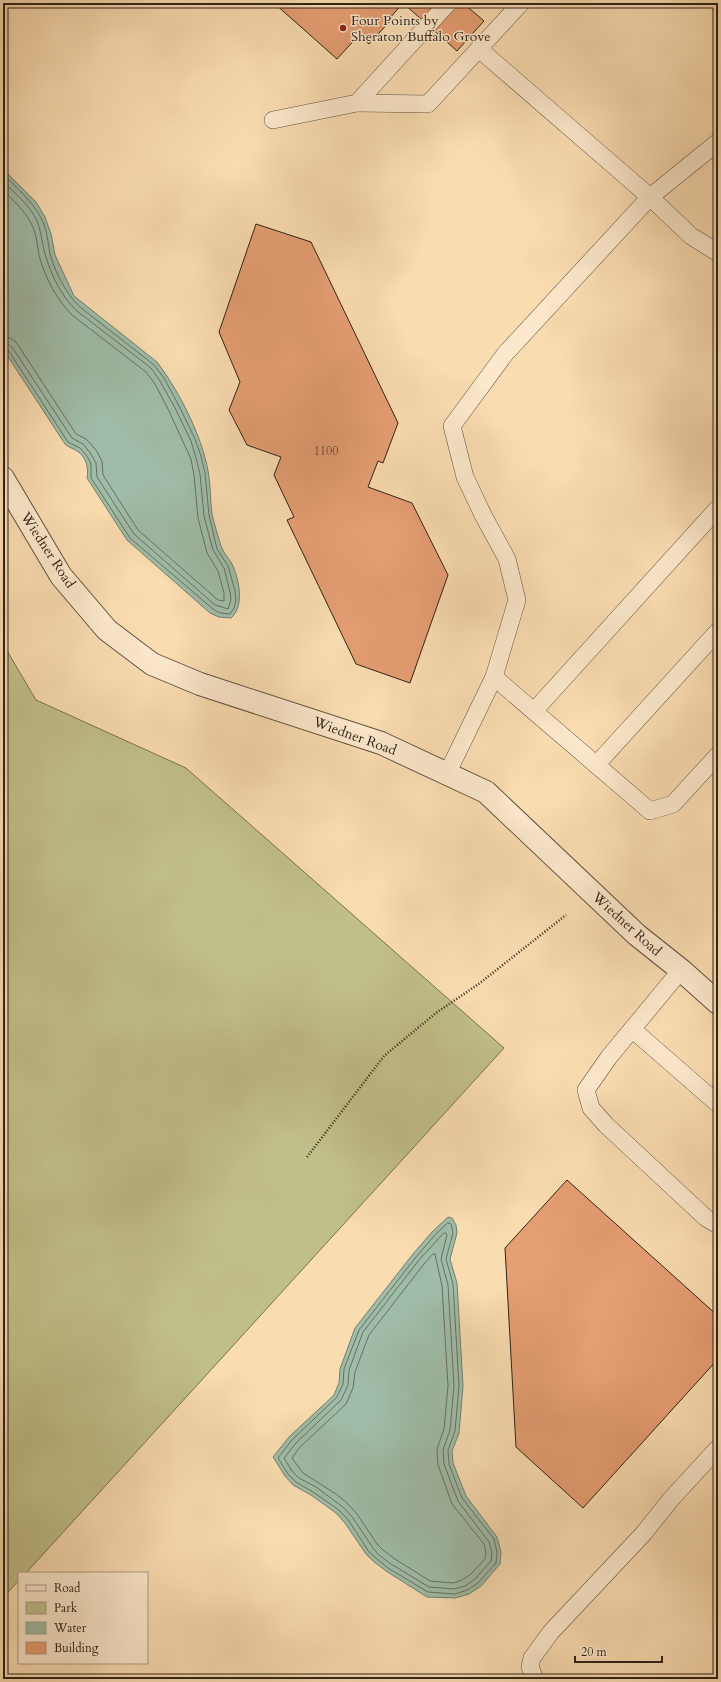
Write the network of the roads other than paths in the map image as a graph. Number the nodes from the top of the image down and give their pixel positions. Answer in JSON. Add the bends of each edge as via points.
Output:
{"nodes":[{"id":1,"x":448,"y":3,"type":"edge"},
{"id":2,"x":521,"y":3,"type":"edge"},
{"id":3,"x":479,"y":49,"type":"junction"},
{"id":4,"x":357,"y":103,"type":"junction"},
{"id":5,"x":274,"y":120,"type":"dead end"},
{"id":6,"x":718,"y":142,"type":"edge"},
{"id":7,"x":650,"y":197,"type":"junction"},
{"id":8,"x":718,"y":249,"type":"edge"},
{"id":9,"x":3,"y":478,"type":"edge"},
{"id":10,"x":718,"y":508,"type":"edge"},
{"id":11,"x":718,"y":631,"type":"edge"},
{"id":12,"x":494,"y":677,"type":"junction"},
{"id":13,"x":534,"y":711,"type":"junction"},
{"id":14,"x":718,"y":755,"type":"edge"},
{"id":15,"x":596,"y":764,"type":"junction"},
{"id":16,"x":447,"y":774,"type":"junction"},
{"id":17,"x":681,"y":970,"type":"junction"},
{"id":18,"x":718,"y":1003,"type":"edge"},
{"id":19,"x":632,"y":1029,"type":"junction"},
{"id":20,"x":718,"y":1104,"type":"edge"},
{"id":21,"x":717,"y":1223,"type":"edge"},
{"id":22,"x":718,"y":1448,"type":"edge"},
{"id":23,"x":535,"y":1679,"type":"edge"}],
"edges":[{"from":1,"to":4,"type":"lane"},
{"from":2,"to":3,"type":"lane"},
{"from":3,"to":4,"type":"lane","via":[[428,104]]},
{"from":3,"to":7,"type":"lane"},
{"from":4,"to":5,"type":"lane"},
{"from":6,"to":7,"type":"lane"},
{"from":7,"to":8,"type":"lane","via":[[691,236],[715,252]]},
{"from":7,"to":12,"type":"lane","via":[[505,354],[452,426],[465,477],[507,559],[517,600]]},
{"from":9,"to":16,"type":"street","name":"Wiedner Road","via":[[61,576],[107,630],[152,664],[200,684],[381,743]]},
{"from":10,"to":13,"type":"lane"},
{"from":11,"to":15,"type":"lane"},
{"from":12,"to":13,"type":"lane"},
{"from":12,"to":16,"type":"lane"},
{"from":13,"to":15,"type":"lane"},
{"from":14,"to":15,"type":"lane","via":[[673,804],[650,811]]},
{"from":16,"to":17,"type":"street","name":"Wiedner Road","via":[[486,792],[637,935]]},
{"from":17,"to":18,"type":"street","name":"Wiedner Road"},
{"from":17,"to":19,"type":"lane"},
{"from":19,"to":20,"type":"lane"},
{"from":19,"to":21,"type":"lane","via":[[586,1090],[591,1108],[706,1218]]},
{"from":22,"to":23,"type":"lane","via":[[644,1533],[551,1632],[532,1658],[530,1667]]}]}
